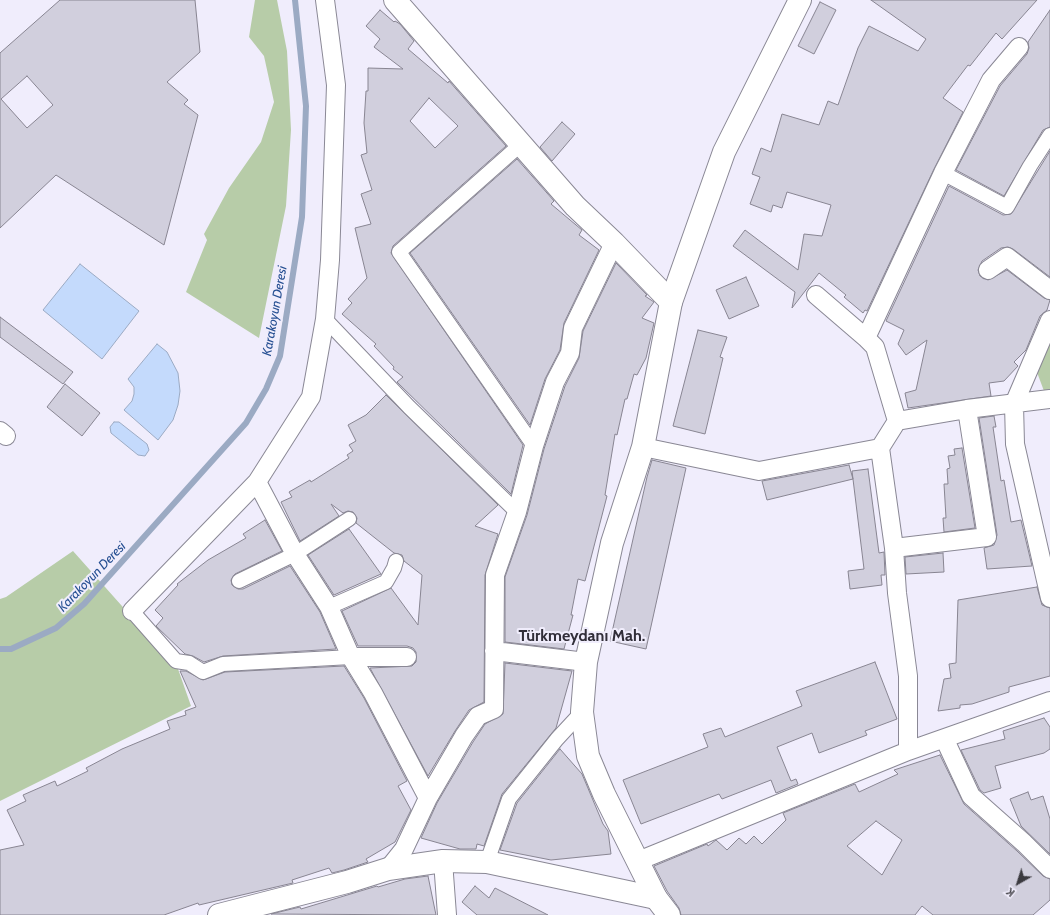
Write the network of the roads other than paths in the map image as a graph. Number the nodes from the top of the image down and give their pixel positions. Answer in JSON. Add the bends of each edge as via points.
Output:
{"nodes":[{"id":1,"x":325,"y":0,"type":"edge"},
{"id":2,"x":395,"y":0,"type":"edge"},
{"id":3,"x":800,"y":0,"type":"edge"},
{"id":4,"x":1019,"y":47,"type":"dead end"},
{"id":5,"x":1050,"y":135,"type":"edge"},
{"id":6,"x":520,"y":144,"type":"junction"},
{"id":7,"x":943,"y":173,"type":"junction"},
{"id":8,"x":614,"y":243,"type":"junction"},
{"id":9,"x":988,"y":270,"type":"dead end"},
{"id":10,"x":1050,"y":290,"type":"edge"},
{"id":11,"x":816,"y":295,"type":"dead end"},
{"id":12,"x":671,"y":302,"type":"junction"},
{"id":13,"x":325,"y":319,"type":"junction"},
{"id":14,"x":1050,"y":320,"type":"edge"},
{"id":15,"x":866,"y":338,"type":"junction"},
{"id":16,"x":1050,"y":399,"type":"edge"},
{"id":17,"x":1014,"y":404,"type":"junction"},
{"id":18,"x":967,"y":409,"type":"junction"},
{"id":19,"x":896,"y":421,"type":"junction"},
{"id":20,"x":534,"y":446,"type":"junction"},
{"id":21,"x":642,"y":447,"type":"junction"},
{"id":22,"x":880,"y":448,"type":"junction"},
{"id":23,"x":257,"y":482,"type":"junction"},
{"id":24,"x":517,"y":512,"type":"junction"},
{"id":25,"x":349,"y":520,"type":"dead end"},
{"id":26,"x":894,"y":548,"type":"junction"},
{"id":27,"x":295,"y":554,"type":"junction"},
{"id":28,"x":396,"y":561,"type":"dead end"},
{"id":29,"x":239,"y":582,"type":"dead end"},
{"id":30,"x":1050,"y":598,"type":"edge"},
{"id":31,"x":329,"y":607,"type":"junction"},
{"id":32,"x":132,"y":611,"type":"joint"},
{"id":33,"x":494,"y":651,"type":"junction"},
{"id":34,"x":351,"y":657,"type":"junction"},
{"id":35,"x":407,"y":657,"type":"dead end"},
{"id":36,"x":586,"y":662,"type":"junction"},
{"id":37,"x":1050,"y":701,"type":"edge"},
{"id":38,"x":582,"y":712,"type":"junction"},
{"id":39,"x":945,"y":740,"type":"junction"},
{"id":40,"x":908,"y":752,"type":"junction"},
{"id":41,"x":428,"y":798,"type":"junction"},
{"id":42,"x":443,"y":861,"type":"junction"},
{"id":43,"x":638,"y":861,"type":"junction"},
{"id":44,"x":487,"y":862,"type":"junction"},
{"id":45,"x":388,"y":869,"type":"junction"},
{"id":46,"x":1050,"y":869,"type":"edge"},
{"id":47,"x":662,"y":906,"type":"edge"},
{"id":48,"x":219,"y":915,"type":"edge"},
{"id":49,"x":447,"y":915,"type":"edge"}],
"edges":[{"from":1,"to":13,"type":"street","via":[[336,85],[330,260]]},
{"from":2,"to":6,"type":"main road"},
{"from":3,"to":12,"type":"main road","via":[[724,152]]},
{"from":4,"to":7,"type":"street","via":[[991,80]]},
{"from":5,"to":7,"type":"street","via":[[1008,207]]},
{"from":6,"to":8,"type":"main road","via":[[575,206]]},
{"from":6,"to":20,"type":"street","via":[[399,252]]},
{"from":7,"to":15,"type":"street"},
{"from":8,"to":12,"type":"main road"},
{"from":8,"to":20,"type":"street","via":[[573,328],[570,353],[555,382]]},
{"from":9,"to":10,"type":"street","via":[[1007,257]]},
{"from":11,"to":15,"type":"street"},
{"from":12,"to":21,"type":"main road"},
{"from":13,"to":23,"type":"street","via":[[311,397]]},
{"from":13,"to":24,"type":"street","via":[[409,407]]},
{"from":14,"to":17,"type":"street"},
{"from":15,"to":19,"type":"street","via":[[875,347]]},
{"from":16,"to":17,"type":"street"},
{"from":17,"to":18,"type":"street"},
{"from":17,"to":30,"type":"street","via":[[1015,444]]},
{"from":18,"to":19,"type":"street"},
{"from":18,"to":26,"type":"street","via":[[987,537]]},
{"from":19,"to":22,"type":"street"},
{"from":20,"to":24,"type":"street"},
{"from":21,"to":22,"type":"street","via":[[760,471]]},
{"from":21,"to":36,"type":"main road","via":[[612,543]]},
{"from":22,"to":26,"type":"street"},
{"from":23,"to":27,"type":"street"},
{"from":23,"to":32,"type":"street"},
{"from":24,"to":33,"type":"street","via":[[495,575]]},
{"from":25,"to":27,"type":"street"},
{"from":26,"to":40,"type":"street","via":[[908,676]]},
{"from":27,"to":29,"type":"street"},
{"from":27,"to":31,"type":"street"},
{"from":28,"to":31,"type":"street","via":[[386,582]]},
{"from":31,"to":34,"type":"street"},
{"from":32,"to":34,"type":"street","via":[[176,661],[189,663],[203,672],[224,664]]},
{"from":33,"to":36,"type":"street"},
{"from":33,"to":41,"type":"street","via":[[494,709],[478,716]]},
{"from":34,"to":35,"type":"street"},
{"from":34,"to":41,"type":"street","via":[[373,693]]},
{"from":36,"to":38,"type":"main road"},
{"from":37,"to":39,"type":"street"},
{"from":38,"to":43,"type":"main road","via":[[588,756]]},
{"from":38,"to":44,"type":"street","via":[[509,799]]},
{"from":39,"to":40,"type":"street"},
{"from":39,"to":46,"type":"street","via":[[971,796],[1024,842]]},
{"from":40,"to":43,"type":"street"},
{"from":41,"to":45,"type":"street","via":[[404,849]]},
{"from":42,"to":44,"type":"main road"},
{"from":42,"to":45,"type":"main road"},
{"from":42,"to":49,"type":"street"},
{"from":43,"to":47,"type":"main road"},
{"from":44,"to":47,"type":"main road"},
{"from":45,"to":48,"type":"main road"}]}
